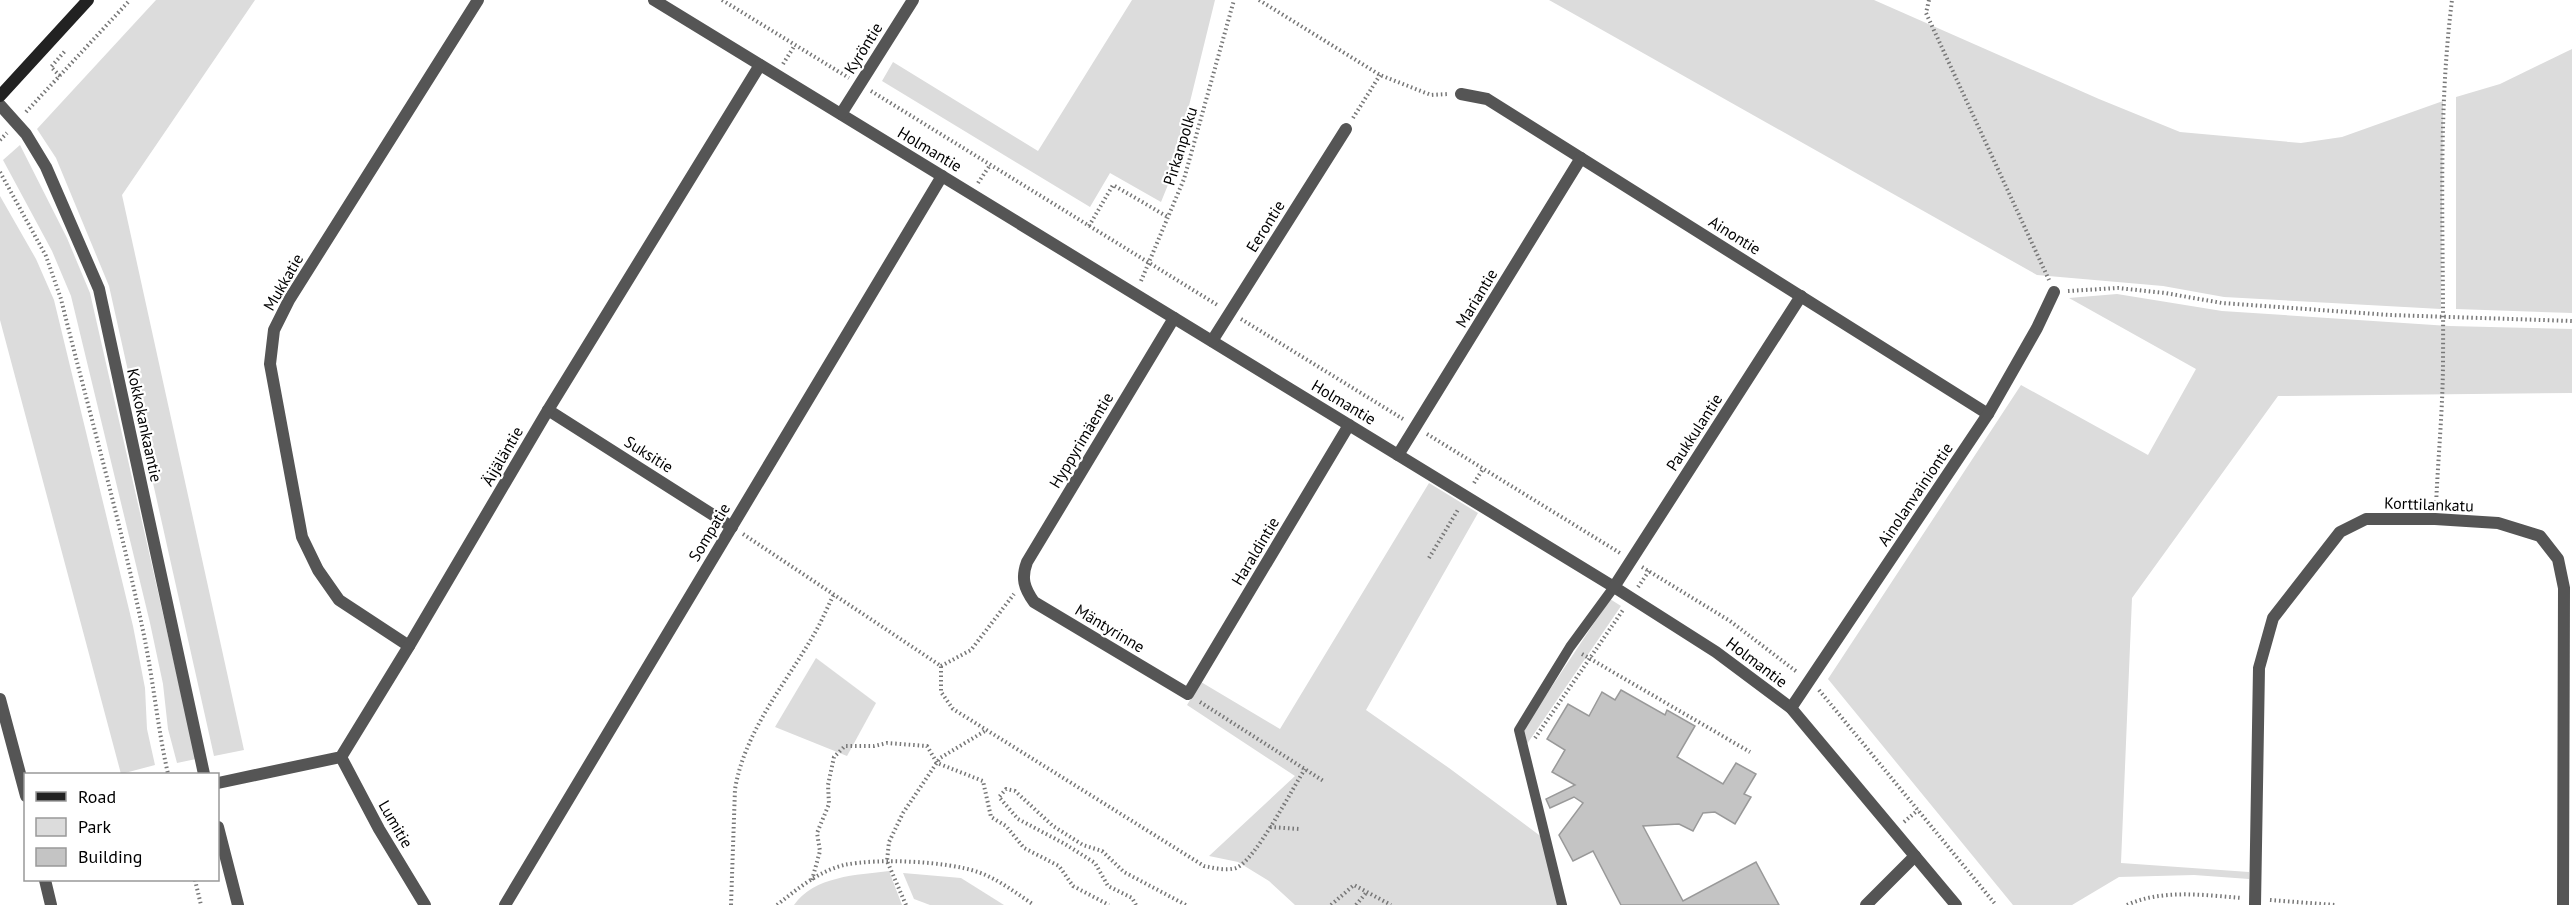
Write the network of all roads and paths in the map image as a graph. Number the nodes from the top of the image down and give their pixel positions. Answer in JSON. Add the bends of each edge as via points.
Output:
{"nodes":[{"id":1,"x":88,"y":0,"type":"edge"},
{"id":2,"x":130,"y":0,"type":"edge"},
{"id":3,"x":478,"y":0,"type":"edge"},
{"id":4,"x":654,"y":0,"type":"edge"},
{"id":5,"x":722,"y":0,"type":"edge"},
{"id":6,"x":913,"y":0,"type":"edge"},
{"id":7,"x":1234,"y":0,"type":"edge"},
{"id":8,"x":1259,"y":0,"type":"edge"},
{"id":9,"x":1929,"y":0,"type":"edge"},
{"id":10,"x":2452,"y":0,"type":"edge"},
{"id":11,"x":795,"y":45,"type":"junction"},
{"id":12,"x":65,"y":51,"type":"dead end"},
{"id":13,"x":760,"y":65,"type":"junction"},
{"id":14,"x":776,"y":75,"type":"junction"},
{"id":15,"x":1380,"y":75,"type":"junction"},
{"id":16,"x":60,"y":76,"type":"junction"},
{"id":17,"x":860,"y":84,"type":"junction"},
{"id":18,"x":1461,"y":94,"type":"joint"},
{"id":19,"x":0,"y":96,"type":"edge"},
{"id":20,"x":0,"y":105,"type":"edge"},
{"id":21,"x":841,"y":114,"type":"junction"},
{"id":22,"x":16,"y":123,"type":"junction"},
{"id":23,"x":1346,"y":129,"type":"joint"},
{"id":24,"x":0,"y":140,"type":"edge"},
{"id":25,"x":1581,"y":158,"type":"junction"},
{"id":26,"x":0,"y":172,"type":"edge"},
{"id":27,"x":942,"y":176,"type":"junction"},
{"id":28,"x":1168,"y":217,"type":"junction"},
{"id":29,"x":1089,"y":226,"type":"junction"},
{"id":30,"x":1149,"y":263,"type":"junction"},
{"id":31,"x":2054,"y":291,"type":"junction"},
{"id":32,"x":1136,"y":294,"type":"junction"},
{"id":33,"x":1801,"y":296,"type":"junction"},
{"id":34,"x":1230,"y":313,"type":"junction"},
{"id":35,"x":2443,"y":317,"type":"junction"},
{"id":36,"x":1174,"y":318,"type":"junction"},
{"id":37,"x":2572,"y":321,"type":"edge"},
{"id":38,"x":1212,"y":341,"type":"junction"},
{"id":39,"x":548,"y":410,"type":"junction"},
{"id":40,"x":1988,"y":414,"type":"junction"},
{"id":41,"x":1349,"y":425,"type":"junction"},
{"id":42,"x":1416,"y":428,"type":"junction"},
{"id":43,"x":1398,"y":454,"type":"junction"},
{"id":44,"x":1466,"y":496,"type":"junction"},
{"id":45,"x":2435,"y":519,"type":"junction"},
{"id":46,"x":732,"y":527,"type":"junction"},
{"id":47,"x":1429,"y":558,"type":"dead end"},
{"id":48,"x":1631,"y":560,"type":"junction"},
{"id":49,"x":1649,"y":571,"type":"junction"},
{"id":50,"x":1023,"y":583,"type":"junction"},
{"id":51,"x":1614,"y":587,"type":"junction"},
{"id":52,"x":834,"y":594,"type":"junction"},
{"id":53,"x":1631,"y":598,"type":"junction"},
{"id":54,"x":409,"y":646,"type":"junction"},
{"id":55,"x":1570,"y":647,"type":"junction"},
{"id":56,"x":1590,"y":658,"type":"junction"},
{"id":57,"x":941,"y":666,"type":"junction"},
{"id":58,"x":1809,"y":682,"type":"junction"},
{"id":59,"x":1188,"y":694,"type":"junction"},
{"id":60,"x":0,"y":699,"type":"edge"},
{"id":61,"x":1791,"y":708,"type":"junction"},
{"id":62,"x":985,"y":731,"type":"junction"},
{"id":63,"x":1750,"y":752,"type":"dead end"},
{"id":64,"x":1525,"y":753,"type":"junction"},
{"id":65,"x":341,"y":757,"type":"junction"},
{"id":66,"x":937,"y":763,"type":"junction"},
{"id":67,"x":1305,"y":769,"type":"junction"},
{"id":68,"x":168,"y":773,"type":"edge"},
{"id":69,"x":204,"y":773,"type":"edge"},
{"id":70,"x":219,"y":783,"type":"edge"},
{"id":71,"x":1325,"y":783,"type":"dead end"},
{"id":72,"x":24,"y":789,"type":"edge"},
{"id":73,"x":1270,"y":827,"type":"junction"},
{"id":74,"x":1299,"y":829,"type":"dead end"},
{"id":75,"x":219,"y":830,"type":"edge"},
{"id":76,"x":1915,"y":855,"type":"junction"},
{"id":77,"x":887,"y":861,"type":"junction"},
{"id":78,"x":812,"y":880,"type":"junction"},
{"id":79,"x":45,"y":881,"type":"edge"},
{"id":80,"x":195,"y":881,"type":"edge"},
{"id":81,"x":1366,"y":893,"type":"junction"},
{"id":82,"x":2255,"y":902,"type":"edge"},
{"id":83,"x":1028,"y":903,"type":"edge"},
{"id":84,"x":51,"y":905,"type":"edge"},
{"id":85,"x":201,"y":905,"type":"edge"},
{"id":86,"x":238,"y":905,"type":"edge"},
{"id":87,"x":425,"y":905,"type":"edge"},
{"id":88,"x":505,"y":905,"type":"edge"},
{"id":89,"x":731,"y":905,"type":"edge"},
{"id":90,"x":777,"y":905,"type":"edge"},
{"id":91,"x":906,"y":905,"type":"edge"},
{"id":92,"x":1034,"y":905,"type":"edge"},
{"id":93,"x":1109,"y":905,"type":"edge"},
{"id":94,"x":1136,"y":905,"type":"edge"},
{"id":95,"x":1186,"y":905,"type":"edge"},
{"id":96,"x":1331,"y":905,"type":"edge"},
{"id":97,"x":1356,"y":905,"type":"edge"},
{"id":98,"x":1391,"y":905,"type":"edge"},
{"id":99,"x":1562,"y":905,"type":"edge"},
{"id":100,"x":1866,"y":905,"type":"edge"},
{"id":101,"x":1956,"y":905,"type":"edge"},
{"id":102,"x":1996,"y":905,"type":"edge"},
{"id":103,"x":2127,"y":905,"type":"edge"},
{"id":104,"x":2335,"y":905,"type":"edge"},
{"id":105,"x":2563,"y":905,"type":"edge"}],
"edges":[{"from":1,"to":19,"type":"street"},
{"from":2,"to":16,"type":"path"},
{"from":3,"to":54,"type":"street","name":"Mukkatie","via":[[289,300],[274,330],[270,364],[302,537],[318,570],[339,600]]},
{"from":4,"to":13,"type":"street","name":"Holmantie"},
{"from":5,"to":11,"type":"path"},
{"from":6,"to":17,"type":"street","name":"Kyröntie"},
{"from":7,"to":28,"type":"path","name":"Pirkanpolku","via":[[1184,179]]},
{"from":8,"to":15,"type":"path"},
{"from":9,"to":31,"type":"path","via":[[1926,13]]},
{"from":10,"to":35,"type":"path","via":[[2442,119]]},
{"from":11,"to":14,"type":"path"},
{"from":11,"to":17,"type":"path"},
{"from":12,"to":16,"type":"path","via":[[51,67]]},
{"from":13,"to":14,"type":"street","name":"Holmantie"},
{"from":13,"to":39,"type":"street","name":"Äijäläntie"},
{"from":14,"to":21,"type":"street","name":"Holmantie"},
{"from":15,"to":18,"type":"path","via":[[1431,95]]},
{"from":15,"to":23,"type":"path"},
{"from":16,"to":22,"type":"path"},
{"from":17,"to":21,"type":"street","name":"Kyröntie"},
{"from":17,"to":29,"type":"path"},
{"from":18,"to":25,"type":"street","name":"Ainontie","via":[[1487,99]]},
{"from":20,"to":22,"type":"street","name":"Kokkokankaantie"},
{"from":21,"to":27,"type":"street","name":"Holmantie"},
{"from":22,"to":24,"type":"path"},
{"from":22,"to":69,"type":"street","name":"Kokkokankaantie","via":[[46,167],[99,289]]},
{"from":23,"to":34,"type":"street","name":"Eerontie"},
{"from":25,"to":33,"type":"street","name":"Ainontie"},
{"from":25,"to":42,"type":"street","name":"Mariantie"},
{"from":26,"to":68,"type":"path","via":[[46,256],[62,298],[142,623]]},
{"from":27,"to":32,"type":"street","name":"Holmantie"},
{"from":27,"to":46,"type":"street","name":"Sompatie"},
{"from":28,"to":29,"type":"path","via":[[1113,185]]},
{"from":28,"to":30,"type":"path","name":"Pirkanpolku"},
{"from":29,"to":30,"type":"path"},
{"from":30,"to":32,"type":"path","name":"Pirkanpolku"},
{"from":30,"to":34,"type":"path"},
{"from":31,"to":35,"type":"path","via":[[2118,288],[2222,303]]},
{"from":31,"to":40,"type":"street","name":"Ainolanvainiontie"},
{"from":32,"to":36,"type":"street","name":"Holmantie"},
{"from":33,"to":40,"type":"street","name":"Ainontie"},
{"from":33,"to":48,"type":"street","name":"Paukkulantie"},
{"from":34,"to":38,"type":"street","name":"Eerontie"},
{"from":34,"to":42,"type":"path"},
{"from":35,"to":37,"type":"path"},
{"from":35,"to":45,"type":"path"},
{"from":36,"to":38,"type":"street","name":"Holmantie"},
{"from":36,"to":50,"type":"street","name":"Hyppyrimäentie","via":[[1027,561]]},
{"from":38,"to":41,"type":"street","name":"Holmantie"},
{"from":39,"to":46,"type":"street","name":"Suksitie"},
{"from":39,"to":54,"type":"street","name":"Äijäläntie"},
{"from":40,"to":58,"type":"street","name":"Ainolanvainiontie"},
{"from":41,"to":43,"type":"street","name":"Holmantie"},
{"from":41,"to":59,"type":"street","name":"Haraldintie"},
{"from":42,"to":43,"type":"street","name":"Mariantie"},
{"from":42,"to":48,"type":"path"},
{"from":43,"to":44,"type":"street","name":"Holmantie"},
{"from":44,"to":47,"type":"path"},
{"from":44,"to":51,"type":"street","name":"Holmantie"},
{"from":45,"to":82,"type":"street","name":"Korttilankatu","via":[[2366,519],[2340,532],[2273,618],[2259,668]]},
{"from":45,"to":105,"type":"street","name":"Korttilankatu","via":[[2498,523],[2540,536],[2558,559],[2565,588]]},
{"from":46,"to":52,"type":"path"},
{"from":46,"to":88,"type":"street","name":"Sompatie"},
{"from":48,"to":49,"type":"path"},
{"from":48,"to":51,"type":"street","name":"Paukkulantie"},
{"from":49,"to":53,"type":"path"},
{"from":49,"to":58,"type":"path","via":[[1730,621]]},
{"from":50,"to":57,"type":"path","via":[[971,650]]},
{"from":50,"to":59,"type":"street","name":"Mäntyrinne","via":[[1034,602]]},
{"from":51,"to":53,"type":"street","name":"Holmantie"},
{"from":51,"to":55,"type":"lane"},
{"from":52,"to":57,"type":"path"},
{"from":52,"to":89,"type":"path","via":[[814,635],[752,734],[738,771]]},
{"from":53,"to":56,"type":"path"},
{"from":53,"to":61,"type":"street","name":"Holmantie","via":[[1716,651]]},
{"from":54,"to":65,"type":"street","name":"Äijäläntie"},
{"from":55,"to":56,"type":"path"},
{"from":55,"to":64,"type":"lane","via":[[1519,730]]},
{"from":56,"to":63,"type":"path"},
{"from":56,"to":64,"type":"path"},
{"from":57,"to":62,"type":"path","via":[[941,692],[953,710]]},
{"from":58,"to":61,"type":"street","name":"Ainolanvainiontie"},
{"from":58,"to":102,"type":"path","via":[[1824,693]]},
{"from":59,"to":67,"type":"path"},
{"from":60,"to":72,"type":"street"},
{"from":61,"to":76,"type":"street","name":"Holmantie"},
{"from":62,"to":66,"type":"path"},
{"from":62,"to":73,"type":"path","via":[[1204,866],[1237,868],[1253,855]]},
{"from":64,"to":99,"type":"lane"},
{"from":65,"to":70,"type":"street"},
{"from":65,"to":87,"type":"street","name":"Lumitie"},
{"from":66,"to":77,"type":"path","via":[[903,813],[889,842]]},
{"from":66,"to":78,"type":"path","via":[[927,746],[844,746],[834,757],[828,785],[829,804],[817,833],[820,851]]},
{"from":66,"to":93,"type":"path","via":[[982,781],[991,817],[1006,826],[1024,848],[1059,866],[1073,886]]},
{"from":67,"to":71,"type":"path"},
{"from":67,"to":73,"type":"path"},
{"from":73,"to":74,"type":"path"},
{"from":75,"to":86,"type":"street"},
{"from":76,"to":100,"type":"street"},
{"from":76,"to":101,"type":"street","name":"Holmantie"},
{"from":77,"to":78,"type":"path","via":[[843,865]]},
{"from":77,"to":83,"type":"path","via":[[978,872]]},
{"from":77,"to":91,"type":"path"},
{"from":78,"to":90,"type":"path"},
{"from":79,"to":84,"type":"street"},
{"from":80,"to":85,"type":"path"},
{"from":81,"to":96,"type":"path","via":[[1354,885]]},
{"from":81,"to":97,"type":"path"},
{"from":81,"to":98,"type":"path"},
{"from":82,"to":103,"type":"path","via":[[2194,894],[2139,899]]},
{"from":82,"to":104,"type":"path"},
{"from":83,"to":92,"type":"path"},
{"from":94,"to":95,"type":"path","via":[[1132,898],[1108,886],[1095,863],[1018,819],[999,797],[1006,789],[1015,791],[1053,826],[1083,845],[1102,851],[1124,872]]}]}
